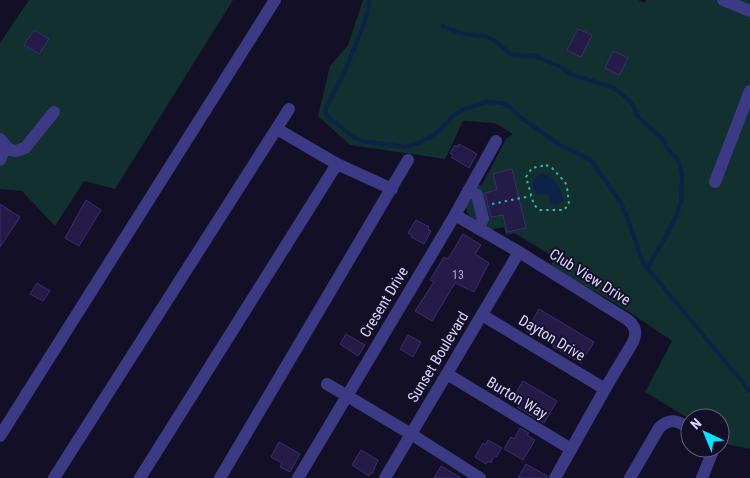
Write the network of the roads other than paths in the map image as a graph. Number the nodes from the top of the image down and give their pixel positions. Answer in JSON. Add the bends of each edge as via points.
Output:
{"nodes":[{"id":1,"x":275,"y":0,"type":"edge"},
{"id":2,"x":723,"y":0,"type":"edge"},
{"id":3,"x":750,"y":11,"type":"edge"},
{"id":4,"x":750,"y":91,"type":"edge"},
{"id":5,"x":289,"y":109,"type":"dead end"},
{"id":6,"x":54,"y":112,"type":"dead end"},
{"id":7,"x":276,"y":129,"type":"junction"},
{"id":8,"x":496,"y":141,"type":"dead end"},
{"id":9,"x":2,"y":149,"type":"edge"},
{"id":10,"x":408,"y":160,"type":"dead end"},
{"id":11,"x":338,"y":164,"type":"junction"},
{"id":12,"x":715,"y":182,"type":"dead end"},
{"id":13,"x":392,"y":189,"type":"junction"},
{"id":14,"x":468,"y":191,"type":"junction"},
{"id":15,"x":455,"y":214,"type":"junction"},
{"id":16,"x":478,"y":228,"type":"junction"},
{"id":17,"x":519,"y":252,"type":"junction"},
{"id":18,"x":482,"y":315,"type":"junction"},
{"id":19,"x":447,"y":374,"type":"junction"},
{"id":20,"x":327,"y":384,"type":"dead end"},
{"id":21,"x":605,"y":389,"type":"junction"},
{"id":22,"x":347,"y":395,"type":"junction"},
{"id":23,"x":680,"y":422,"type":"edge"},
{"id":24,"x":411,"y":434,"type":"junction"},
{"id":25,"x":0,"y":436,"type":"edge"},
{"id":26,"x":571,"y":449,"type":"junction"},
{"id":27,"x":710,"y":458,"type":"edge"},
{"id":28,"x":472,"y":476,"type":"edge"},
{"id":29,"x":54,"y":478,"type":"edge"},
{"id":30,"x":140,"y":478,"type":"edge"},
{"id":31,"x":220,"y":478,"type":"edge"},
{"id":32,"x":298,"y":478,"type":"edge"},
{"id":33,"x":385,"y":478,"type":"edge"},
{"id":34,"x":555,"y":478,"type":"edge"},
{"id":35,"x":630,"y":478,"type":"edge"},
{"id":36,"x":702,"y":478,"type":"edge"}],
"edges":[{"from":1,"to":25,"type":"street"},
{"from":2,"to":3,"type":"street"},
{"from":4,"to":12,"type":"street"},
{"from":5,"to":7,"type":"street"},
{"from":6,"to":9,"type":"street","via":[[25,148],[16,152]]},
{"from":7,"to":11,"type":"street"},
{"from":7,"to":29,"type":"street"},
{"from":8,"to":14,"type":"street","name":"Cresent Drive"},
{"from":10,"to":13,"type":"street"},
{"from":11,"to":13,"type":"street"},
{"from":11,"to":30,"type":"street"},
{"from":13,"to":31,"type":"street"},
{"from":14,"to":15,"type":"street","name":"Cresent Drive"},
{"from":14,"to":16,"type":"street","via":[[477,196],[480,207],[483,219]]},
{"from":15,"to":16,"type":"street","name":"Club View Drive"},
{"from":15,"to":22,"type":"street","name":"Cresent Drive"},
{"from":16,"to":17,"type":"street","name":"Club View Drive"},
{"from":17,"to":18,"type":"street","name":"Sunset Boulevard"},
{"from":17,"to":21,"type":"street","name":"Club View Drive","via":[[633,324],[634,342]]},
{"from":18,"to":19,"type":"street","name":"Sunset Boulevard"},
{"from":18,"to":21,"type":"street","name":"Dayton Drive"},
{"from":19,"to":24,"type":"street","name":"Sunset Boulevard"},
{"from":19,"to":26,"type":"street","name":"Burton Way"},
{"from":20,"to":22,"type":"street"},
{"from":21,"to":26,"type":"street","name":"Club View Drive"},
{"from":22,"to":24,"type":"street"},
{"from":22,"to":32,"type":"street","name":"Cresent Drive"},
{"from":23,"to":35,"type":"street","via":[[668,421],[658,428]]},
{"from":24,"to":28,"type":"street"},
{"from":24,"to":33,"type":"street","name":"Sunset Boulevard"},
{"from":26,"to":34,"type":"street","name":"Club View Drive"},
{"from":27,"to":36,"type":"street"}]}
